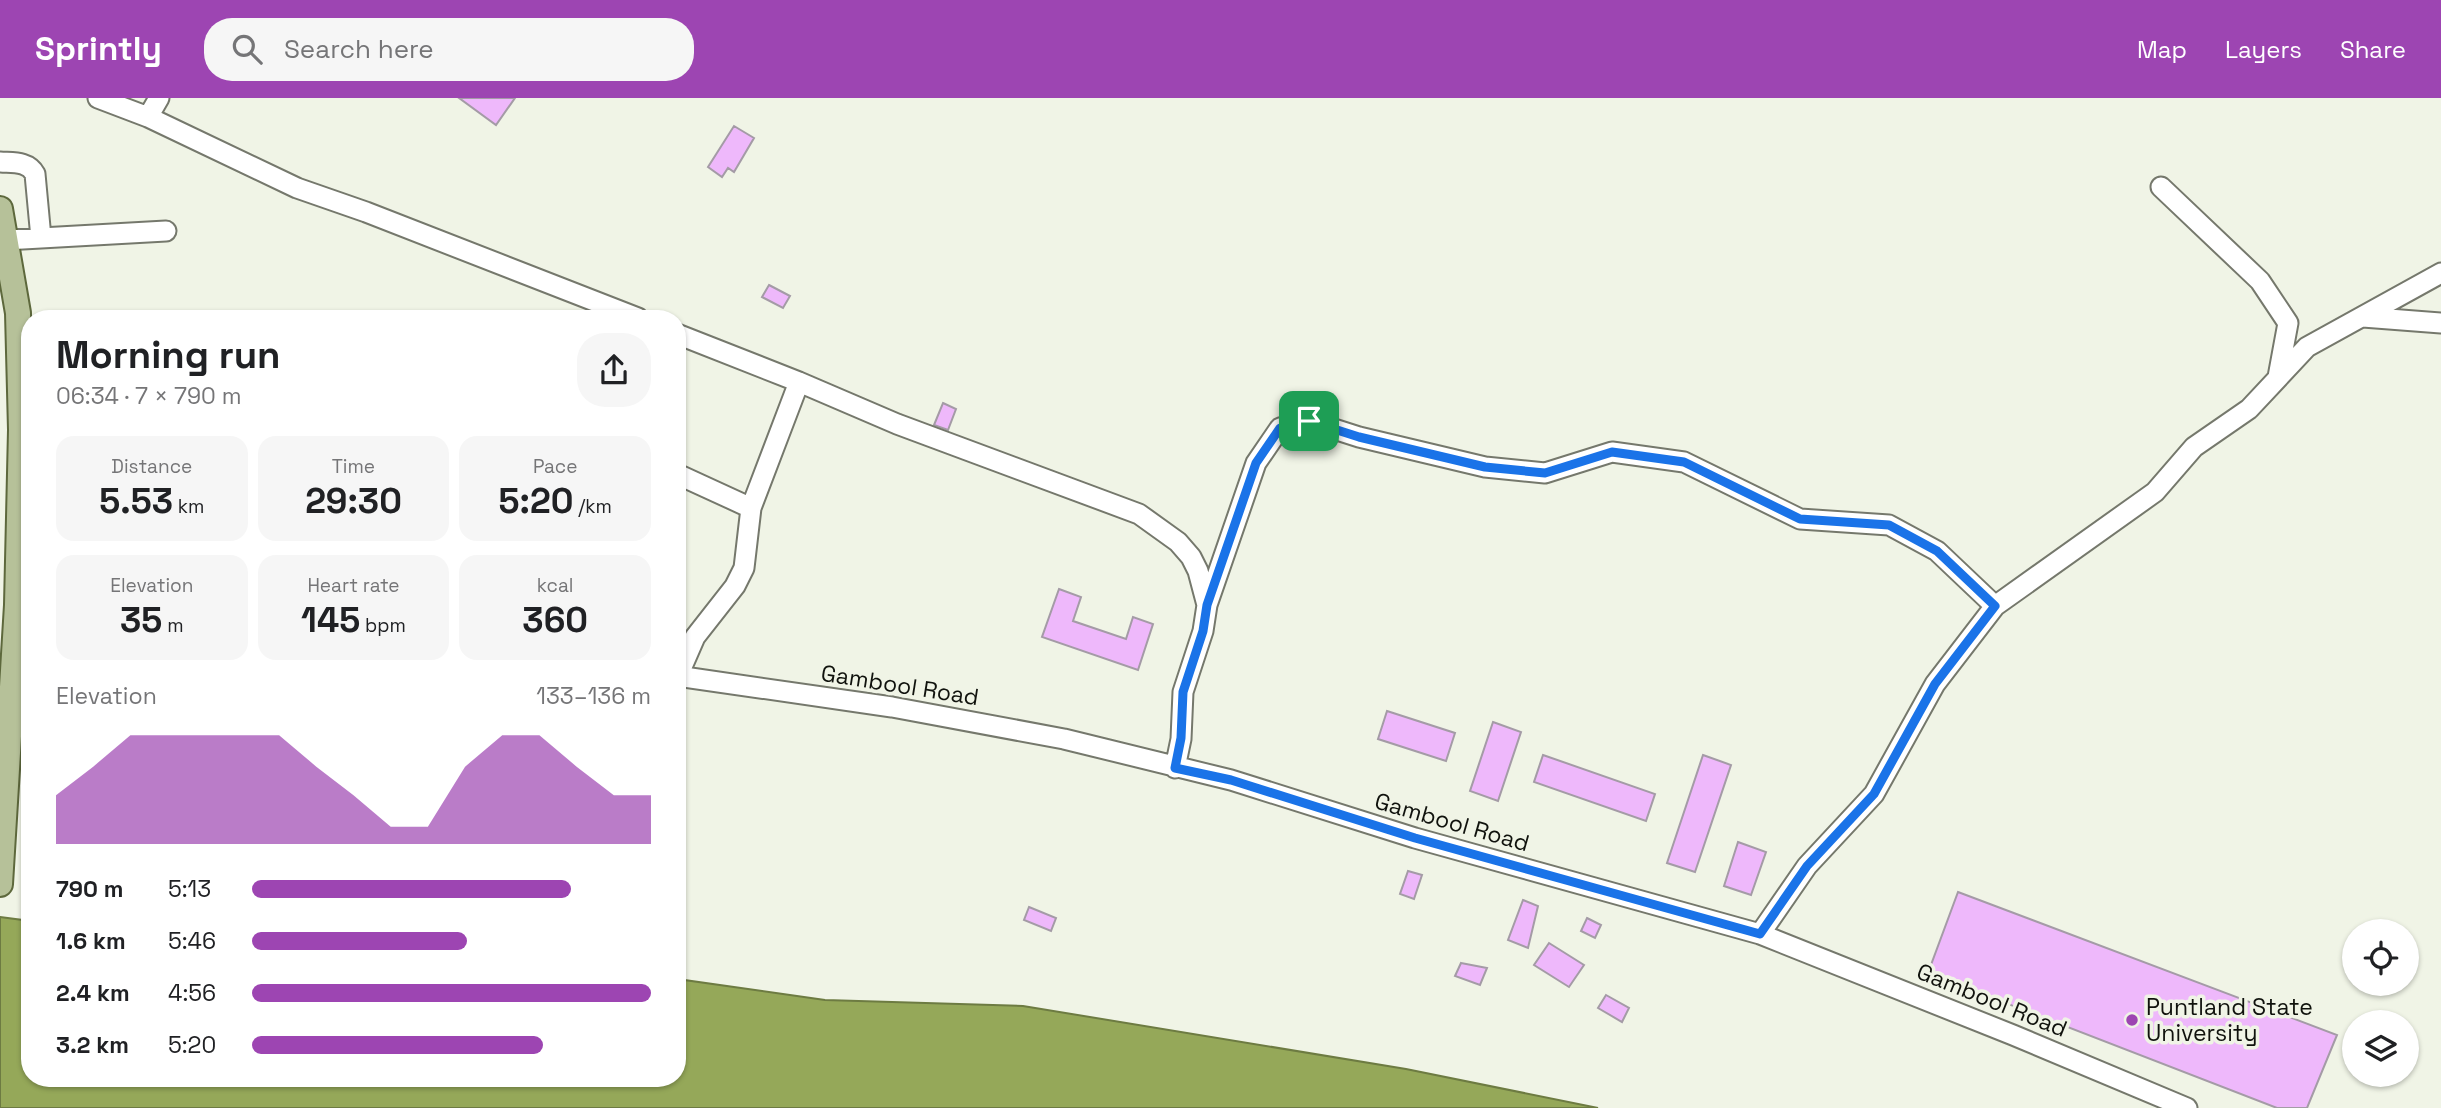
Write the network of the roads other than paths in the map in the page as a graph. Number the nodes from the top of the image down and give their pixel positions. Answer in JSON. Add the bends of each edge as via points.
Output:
{"nodes":[{"id":1,"x":98,"y":98,"type":"edge"},
{"id":2,"x":159,"y":98,"type":"edge"},
{"id":3,"x":139,"y":109,"type":"edge"},
{"id":4,"x":0,"y":162,"type":"edge"},
{"id":5,"x":2161,"y":187,"type":"dead end"},
{"id":6,"x":0,"y":209,"type":"edge"},
{"id":7,"x":166,"y":231,"type":"dead end"},
{"id":8,"x":41,"y":238,"type":"junction"},
{"id":9,"x":5,"y":240,"type":"junction"},
{"id":10,"x":2441,"y":274,"type":"edge"},
{"id":11,"x":617,"y":310,"type":"edge"},
{"id":12,"x":2362,"y":317,"type":"junction"},
{"id":13,"x":2441,"y":323,"type":"edge"},
{"id":14,"x":686,"y":338,"type":"edge"},
{"id":15,"x":2278,"y":378,"type":"junction"},
{"id":16,"x":800,"y":382,"type":"junction"},
{"id":17,"x":21,"y":430,"type":"edge"},
{"id":18,"x":686,"y":478,"type":"edge"},
{"id":19,"x":751,"y":508,"type":"junction"},
{"id":20,"x":1207,"y":605,"type":"junction"},
{"id":21,"x":1995,"y":606,"type":"junction"},
{"id":22,"x":686,"y":656,"type":"edge"},
{"id":23,"x":686,"y":677,"type":"edge"},
{"id":24,"x":21,"y":690,"type":"edge"},
{"id":25,"x":4,"y":756,"type":"edge"},
{"id":26,"x":1175,"y":768,"type":"junction"},
{"id":27,"x":0,"y":884,"type":"edge"},
{"id":28,"x":1760,"y":934,"type":"junction"},
{"id":29,"x":2187,"y":1108,"type":"edge"}],
"edges":[{"from":1,"to":3,"type":"street"},
{"from":2,"to":3,"type":"street"},
{"from":3,"to":11,"type":"street","via":[[297,188]]},
{"from":4,"to":8,"type":"street","via":[[32,168]]},
{"from":5,"to":15,"type":"street","via":[[2260,281],[2288,323]]},
{"from":6,"to":9,"type":"main road"},
{"from":7,"to":8,"type":"street"},
{"from":8,"to":9,"type":"street"},
{"from":9,"to":17,"type":"main road","via":[[18,313]]},
{"from":10,"to":12,"type":"street"},
{"from":12,"to":13,"type":"street"},
{"from":12,"to":15,"type":"street","via":[[2307,347]]},
{"from":14,"to":16,"type":"street"},
{"from":15,"to":21,"type":"street","via":[[2249,409],[2194,447],[2155,492]]},
{"from":16,"to":19,"type":"street"},
{"from":16,"to":20,"type":"street","via":[[897,424],[1139,514],[1191,557]]},
{"from":18,"to":19,"type":"street"},
{"from":19,"to":22,"type":"street","via":[[744,568]]},
{"from":20,"to":21,"type":"street","via":[[1256,463],[1280,428],[1309,421],[1497,468],[1545,473],[1612,452],[1684,462],[1800,519],[1889,525],[1937,551]]},
{"from":20,"to":26,"type":"street","via":[[1183,692]]},
{"from":21,"to":28,"type":"street","via":[[1935,684],[1874,794],[1807,866]]},
{"from":23,"to":26,"type":"street","name":"Gambool Road","via":[[892,707],[1064,739]]},
{"from":24,"to":25,"type":"main road"},
{"from":25,"to":27,"type":"main road"},
{"from":26,"to":28,"type":"street","name":"Gambool Road","via":[[1231,780],[1415,838]]},
{"from":28,"to":29,"type":"street","name":"Gambool Road"}]}
